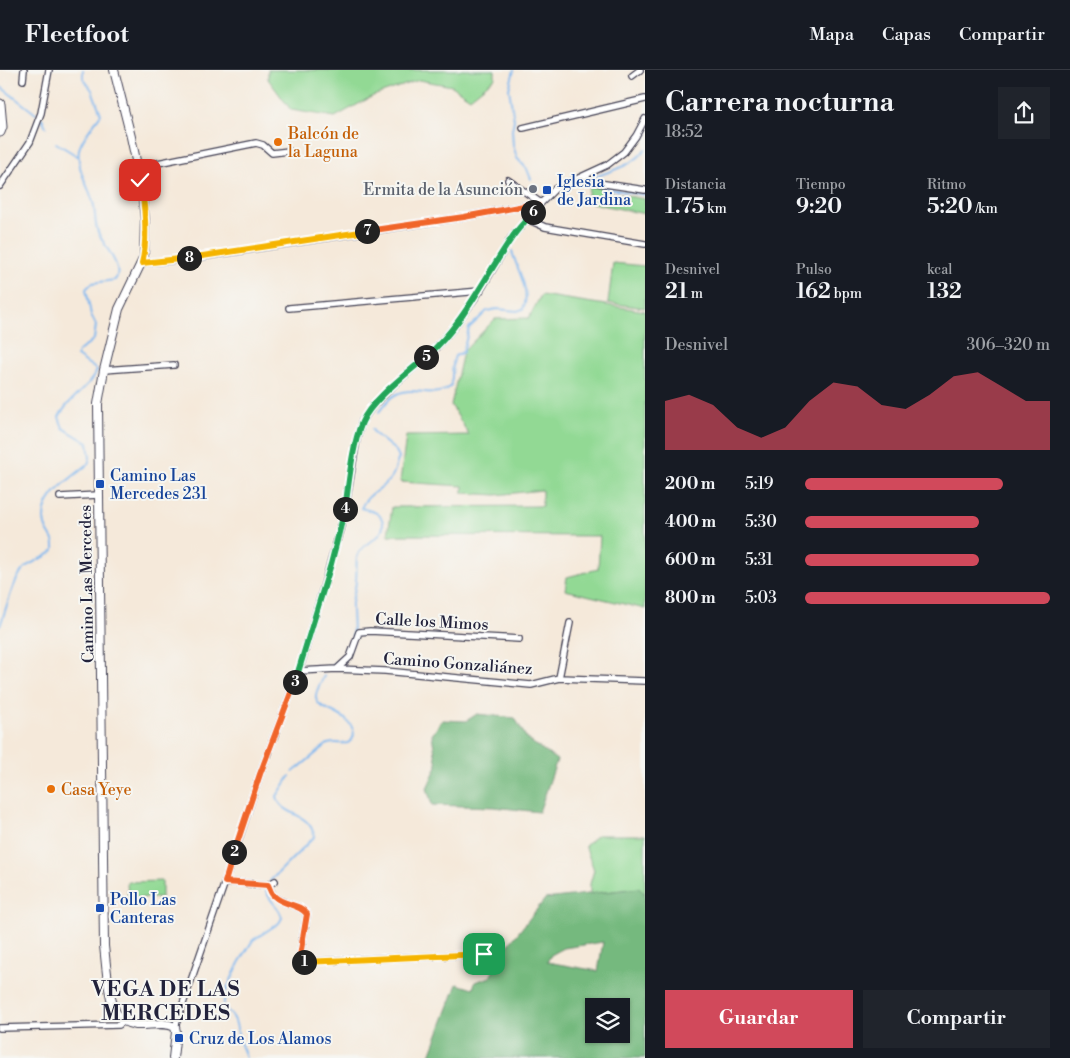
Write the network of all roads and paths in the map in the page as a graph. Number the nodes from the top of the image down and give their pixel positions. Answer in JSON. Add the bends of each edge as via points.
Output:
{"nodes":[{"id":1,"x":24,"y":70,"type":"edge"},
{"id":2,"x":49,"y":70,"type":"edge"},
{"id":3,"x":114,"y":70,"type":"edge"},
{"id":4,"x":640,"y":70,"type":"edge"},
{"id":5,"x":632,"y":76,"type":"dead end"},
{"id":6,"x":23,"y":80,"type":"dead end"},
{"id":7,"x":645,"y":99,"type":"edge"},
{"id":8,"x":0,"y":104,"type":"edge"},
{"id":9,"x":645,"y":119,"type":"edge"},
{"id":10,"x":523,"y":128,"type":"dead end"},
{"id":11,"x":0,"y":132,"type":"edge"},
{"id":12,"x":289,"y":151,"type":"dead end"},
{"id":13,"x":138,"y":167,"type":"junction"},
{"id":14,"x":586,"y":175,"type":"junction"},
{"id":15,"x":508,"y":180,"type":"dead end"},
{"id":16,"x":0,"y":186,"type":"edge"},
{"id":17,"x":645,"y":190,"type":"edge"},
{"id":18,"x":539,"y":204,"type":"junction"},
{"id":19,"x":528,"y":219,"type":"junction"},
{"id":20,"x":645,"y":244,"type":"edge"},
{"id":21,"x":142,"y":263,"type":"junction"},
{"id":22,"x":480,"y":291,"type":"junction"},
{"id":23,"x":289,"y":308,"type":"dead end"},
{"id":24,"x":174,"y":365,"type":"dead end"},
{"id":25,"x":104,"y":370,"type":"junction"},
{"id":26,"x":98,"y":495,"type":"junction"},
{"id":27,"x":60,"y":497,"type":"dead end"},
{"id":28,"x":570,"y":623,"type":"dead end"},
{"id":29,"x":519,"y":639,"type":"dead end"},
{"id":30,"x":337,"y":669,"type":"junction"},
{"id":31,"x":299,"y":671,"type":"junction"},
{"id":32,"x":559,"y":678,"type":"junction"},
{"id":33,"x":645,"y":681,"type":"edge"},
{"id":34,"x":275,"y":881,"type":"dead end"},
{"id":35,"x":225,"y":882,"type":"junction"},
{"id":36,"x":268,"y":885,"type":"junction"},
{"id":37,"x":484,"y":954,"type":"dead end"},
{"id":38,"x":123,"y":1021,"type":"junction"},
{"id":39,"x":175,"y":1027,"type":"junction"},
{"id":40,"x":0,"y":1028,"type":"edge"},
{"id":41,"x":173,"y":1058,"type":"edge"}],
"edges":[{"from":1,"to":6,"type":"street"},
{"from":2,"to":16,"type":"street","via":[[41,113],[30,142]]},
{"from":3,"to":13,"type":"main road","name":"Camino Las Mercedes"},
{"from":4,"to":5,"type":"street"},
{"from":7,"to":10,"type":"street"},
{"from":8,"to":11,"type":"main road"},
{"from":9,"to":14,"type":"street","via":[[624,152],[607,166]]},
{"from":12,"to":13,"type":"street","via":[[272,153],[256,143]]},
{"from":13,"to":21,"type":"main road","name":"Camino Las Mercedes","via":[[145,219]]},
{"from":14,"to":17,"type":"street","via":[[592,182]]},
{"from":14,"to":18,"type":"street","via":[[555,189]]},
{"from":15,"to":18,"type":"street"},
{"from":18,"to":19,"type":"street"},
{"from":18,"to":21,"type":"street","via":[[187,259]]},
{"from":19,"to":20,"type":"street","via":[[545,227]]},
{"from":19,"to":22,"type":"street","via":[[512,238]]},
{"from":21,"to":25,"type":"main road","name":"Camino Las Mercedes","via":[[119,309]]},
{"from":22,"to":23,"type":"street"},
{"from":22,"to":31,"type":"street","via":[[434,350],[395,384],[362,421],[344,516]]},
{"from":24,"to":25,"type":"street"},
{"from":25,"to":26,"type":"main road","name":"Camino Las Mercedes","via":[[98,404]]},
{"from":26,"to":27,"type":"street"},
{"from":26,"to":38,"type":"main road","name":"Camino Las Mercedes","via":[[104,946],[116,1014]]},
{"from":28,"to":32,"type":"street"},
{"from":29,"to":30,"type":"street","name":"Calle los Mimos","via":[[359,632],[350,657]]},
{"from":30,"to":31,"type":"street","name":"Camino Gonzaliánez"},
{"from":30,"to":32,"type":"street","name":"Camino Gonzaliánez","via":[[531,685]]},
{"from":31,"to":35,"type":"street","via":[[260,774]]},
{"from":32,"to":33,"type":"street","name":"Camino Gonzaliánez"},
{"from":34,"to":36,"type":"street"},
{"from":35,"to":36,"type":"street"},
{"from":35,"to":39,"type":"street"},
{"from":36,"to":37,"type":"street","via":[[282,902],[303,908],[307,914],[299,962]]},
{"from":38,"to":39,"type":"main road","via":[[135,1025],[169,1024]]},
{"from":38,"to":40,"type":"street","via":[[119,1025]]},
{"from":39,"to":41,"type":"main road"}]}
